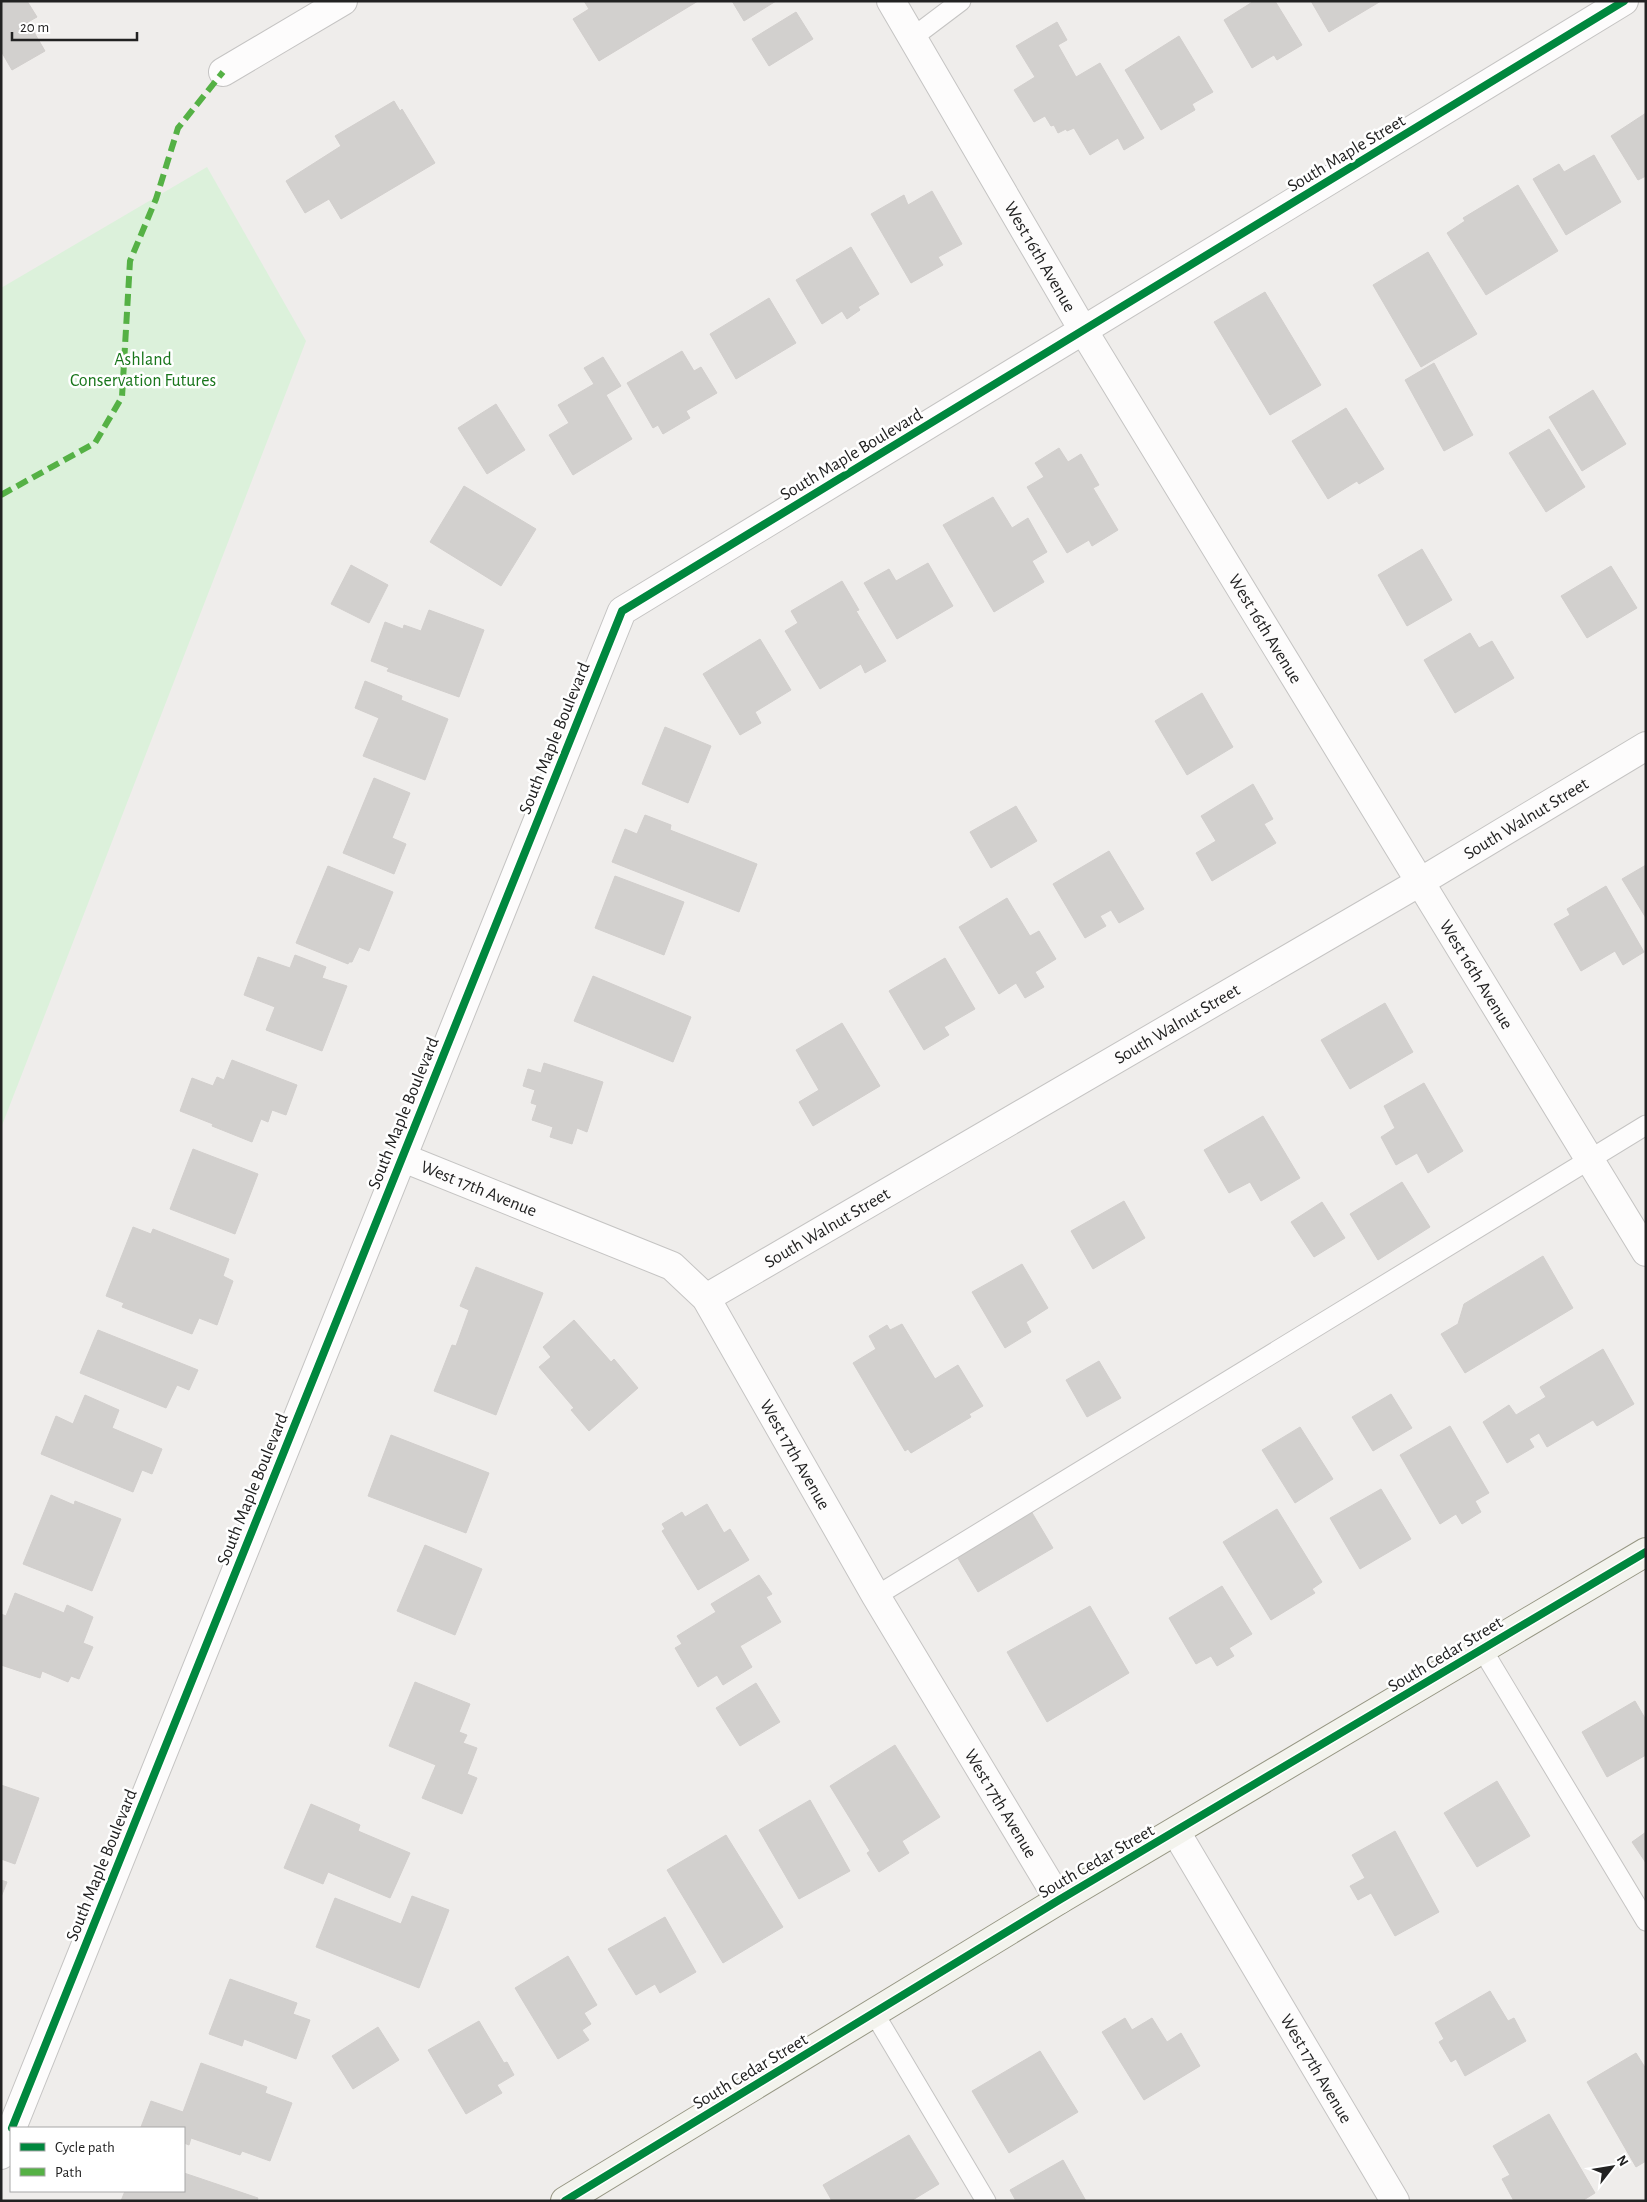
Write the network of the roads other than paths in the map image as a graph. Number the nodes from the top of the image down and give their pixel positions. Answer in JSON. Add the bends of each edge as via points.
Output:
{"nodes":[{"id":1,"x":343,"y":1,"type":"edge"},
{"id":2,"x":891,"y":1,"type":"edge"},
{"id":3,"x":960,"y":1,"type":"edge"},
{"id":4,"x":1624,"y":1,"type":"edge"},
{"id":5,"x":912,"y":38,"type":"junction"},
{"id":6,"x":223,"y":72,"type":"dead end"},
{"id":7,"x":1083,"y":330,"type":"junction"},
{"id":8,"x":1646,"y":746,"type":"edge"},
{"id":9,"x":1420,"y":882,"type":"junction"},
{"id":10,"x":1646,"y":1125,"type":"edge"},
{"id":11,"x":401,"y":1157,"type":"junction"},
{"id":12,"x":1589,"y":1159,"type":"junction"},
{"id":13,"x":1646,"y":1252,"type":"edge"},
{"id":14,"x":706,"y":1298,"type":"junction"},
{"id":15,"x":1646,"y":1552,"type":"edge"},
{"id":16,"x":876,"y":1596,"type":"junction"},
{"id":17,"x":1482,"y":1649,"type":"junction"},
{"id":18,"x":1176,"y":1832,"type":"junction"},
{"id":19,"x":1059,"y":1900,"type":"junction"},
{"id":20,"x":1646,"y":1921,"type":"edge"},
{"id":21,"x":874,"y":2013,"type":"junction"},
{"id":22,"x":13,"y":2127,"type":"edge"},
{"id":23,"x":10,"y":2134,"type":"edge"},
{"id":24,"x":1,"y":2155,"type":"edge"},
{"id":25,"x":572,"y":2199,"type":"edge"},
{"id":26,"x":986,"y":2201,"type":"edge"},
{"id":27,"x":1395,"y":2201,"type":"edge"}],
"edges":[{"from":1,"to":6,"type":"street"},
{"from":2,"to":5,"type":"street","name":"West 16th Avenue"},
{"from":3,"to":5,"type":"lane"},
{"from":4,"to":7,"type":"street","name":"South Maple Street"},
{"from":5,"to":7,"type":"street","name":"West 16th Avenue"},
{"from":7,"to":9,"type":"street","name":"West 16th Avenue"},
{"from":7,"to":11,"type":"street","name":"South Maple Boulevard","via":[[622,611]]},
{"from":8,"to":9,"type":"street","name":"South Walnut Street"},
{"from":9,"to":12,"type":"street","name":"West 16th Avenue"},
{"from":9,"to":14,"type":"street","name":"South Walnut Street"},
{"from":10,"to":12,"type":"lane"},
{"from":11,"to":14,"type":"street","name":"West 17th Avenue","via":[[672,1266]]},
{"from":11,"to":22,"type":"street","name":"South Maple Boulevard"},
{"from":12,"to":13,"type":"street","name":"West 16th Avenue"},
{"from":12,"to":16,"type":"lane"},
{"from":14,"to":16,"type":"street","name":"West 17th Avenue"},
{"from":15,"to":17,"type":"main road","name":"South Cedar Street"},
{"from":16,"to":19,"type":"street","name":"West 17th Avenue"},
{"from":17,"to":18,"type":"main road","name":"South Cedar Street"},
{"from":17,"to":20,"type":"lane"},
{"from":18,"to":19,"type":"main road","name":"South Cedar Street"},
{"from":18,"to":27,"type":"street","name":"West 17th Avenue"},
{"from":19,"to":21,"type":"main road","name":"South Cedar Street"},
{"from":21,"to":25,"type":"main road","name":"South Cedar Street"},
{"from":21,"to":26,"type":"lane"},
{"from":23,"to":24,"type":"street","name":"South Maple Boulevard"}]}
